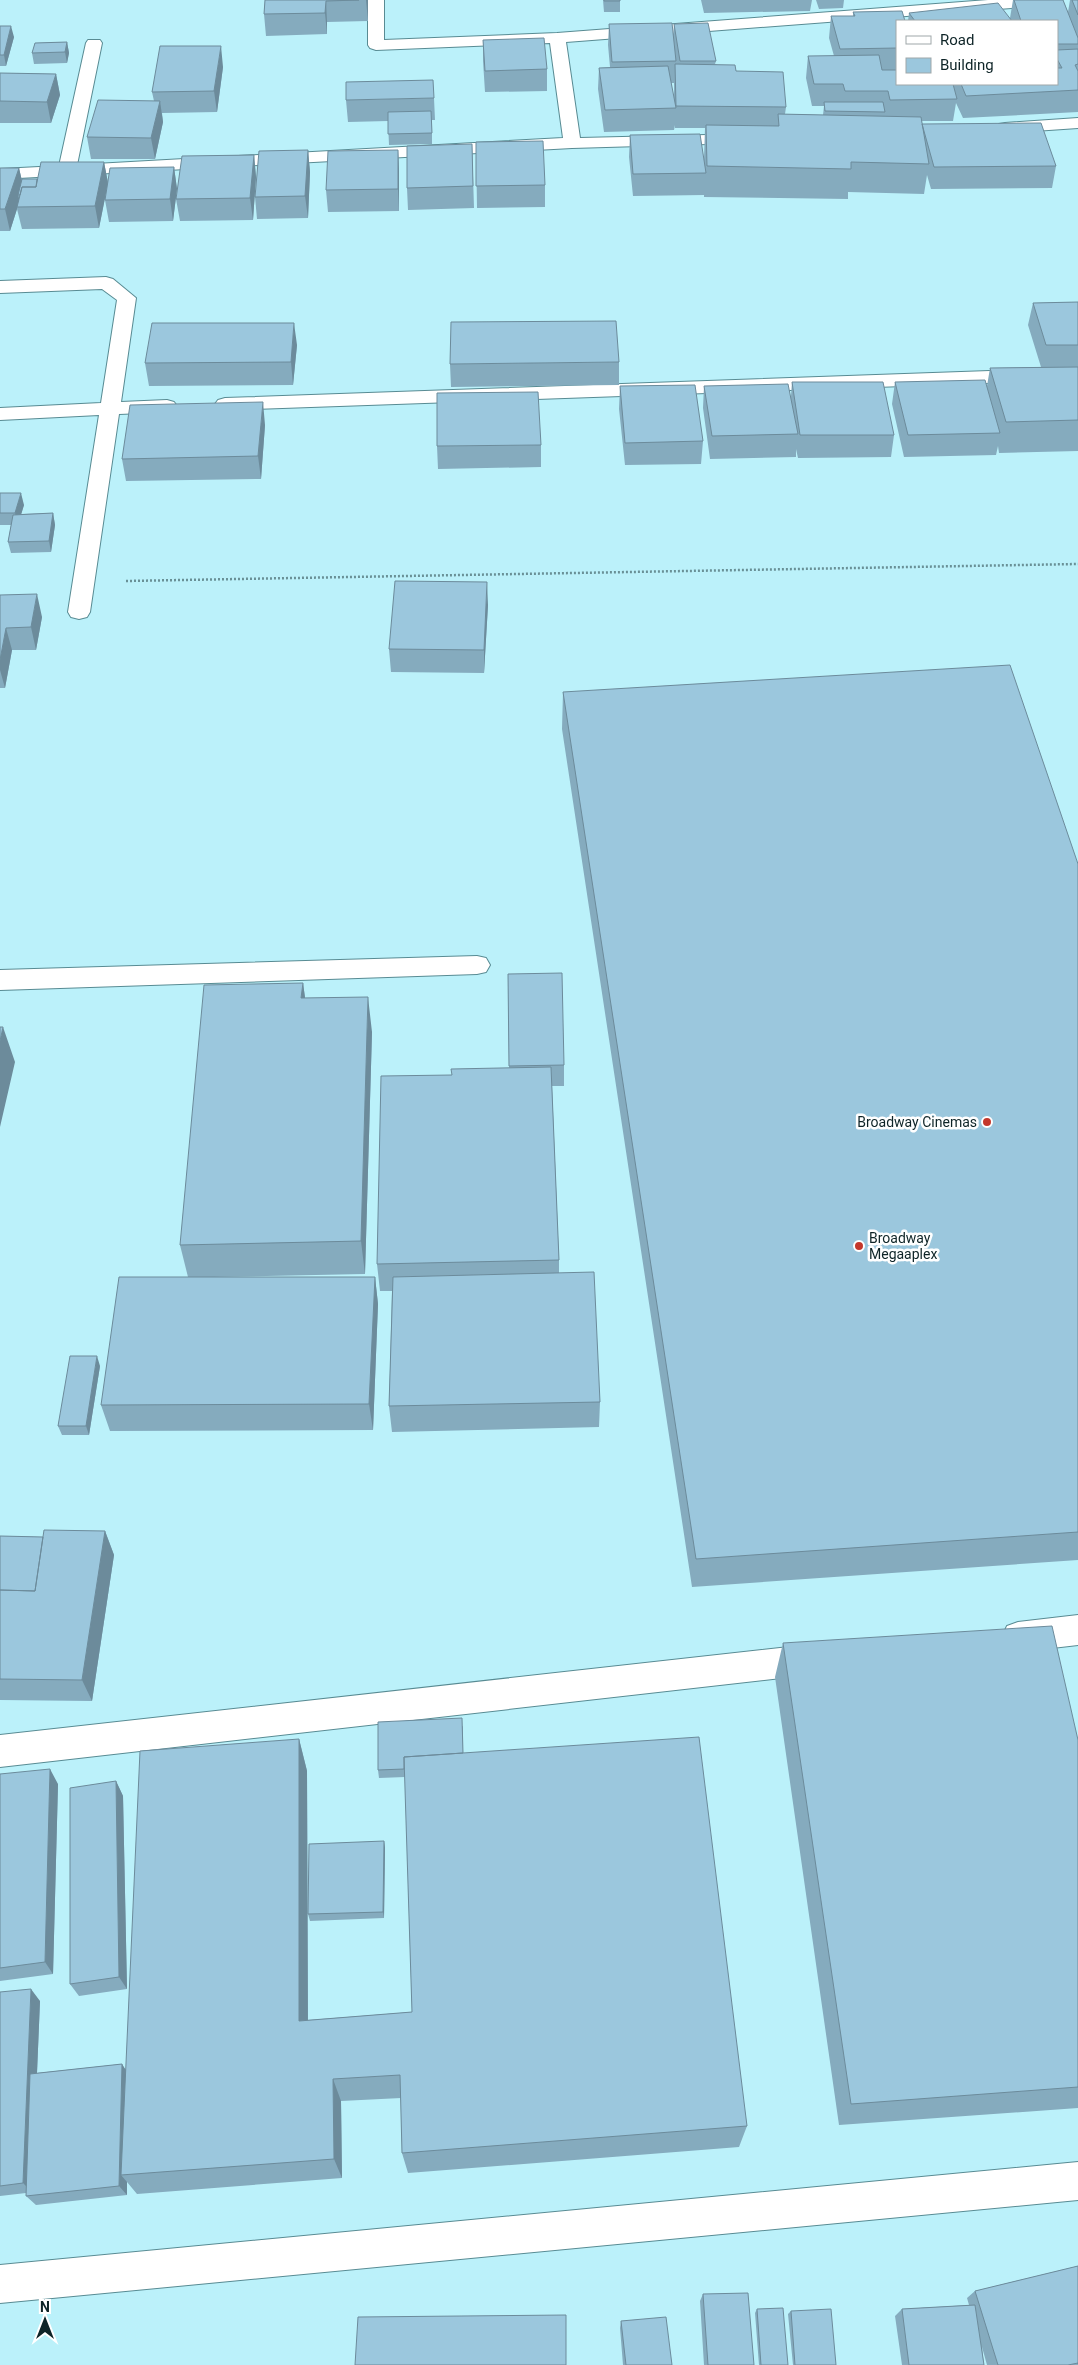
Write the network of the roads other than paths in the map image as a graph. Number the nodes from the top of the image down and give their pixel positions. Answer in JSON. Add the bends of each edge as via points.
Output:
{"nodes":[{"id":1,"x":376,"y":0,"type":"edge"},
{"id":2,"x":1050,"y":0,"type":"edge"},
{"id":3,"x":1002,"y":2,"type":"edge"},
{"id":4,"x":556,"y":38,"type":"junction"},
{"id":5,"x":94,"y":43,"type":"dead end"},
{"id":6,"x":1078,"y":123,"type":"edge"},
{"id":7,"x":984,"y":130,"type":"edge"},
{"id":8,"x":759,"y":138,"type":"edge"},
{"id":9,"x":572,"y":143,"type":"junction"},
{"id":10,"x":67,"y":170,"type":"junction"},
{"id":11,"x":0,"y":174,"type":"edge"},
{"id":12,"x":0,"y":287,"type":"edge"},
{"id":13,"x":1078,"y":374,"type":"edge"},
{"id":14,"x":210,"y":405,"type":"edge"},
{"id":15,"x":190,"y":406,"type":"edge"},
{"id":16,"x":110,"y":408,"type":"junction"},
{"id":17,"x":0,"y":414,"type":"edge"},
{"id":18,"x":79,"y":612,"type":"dead end"},
{"id":19,"x":478,"y":965,"type":"dead end"},
{"id":20,"x":0,"y":980,"type":"edge"},
{"id":21,"x":1078,"y":1630,"type":"edge"},
{"id":22,"x":989,"y":1640,"type":"edge"},
{"id":23,"x":841,"y":1656,"type":"edge"},
{"id":24,"x":0,"y":1751,"type":"edge"},
{"id":25,"x":1078,"y":2181,"type":"edge"},
{"id":26,"x":0,"y":2284,"type":"edge"}],
"edges":[{"from":1,"to":4,"type":"street","via":[[376,45]]},
{"from":2,"to":3,"type":"street"},
{"from":3,"to":4,"type":"street"},
{"from":4,"to":9,"type":"street"},
{"from":5,"to":10,"type":"street"},
{"from":6,"to":7,"type":"street"},
{"from":8,"to":9,"type":"street"},
{"from":9,"to":10,"type":"street"},
{"from":10,"to":11,"type":"street"},
{"from":12,"to":16,"type":"street","via":[[106,283],[127,298]]},
{"from":13,"to":14,"type":"street"},
{"from":15,"to":16,"type":"street"},
{"from":16,"to":17,"type":"street"},
{"from":16,"to":18,"type":"street"},
{"from":19,"to":20,"type":"street"},
{"from":21,"to":22,"type":"street"},
{"from":23,"to":24,"type":"street"},
{"from":25,"to":26,"type":"street"}]}
